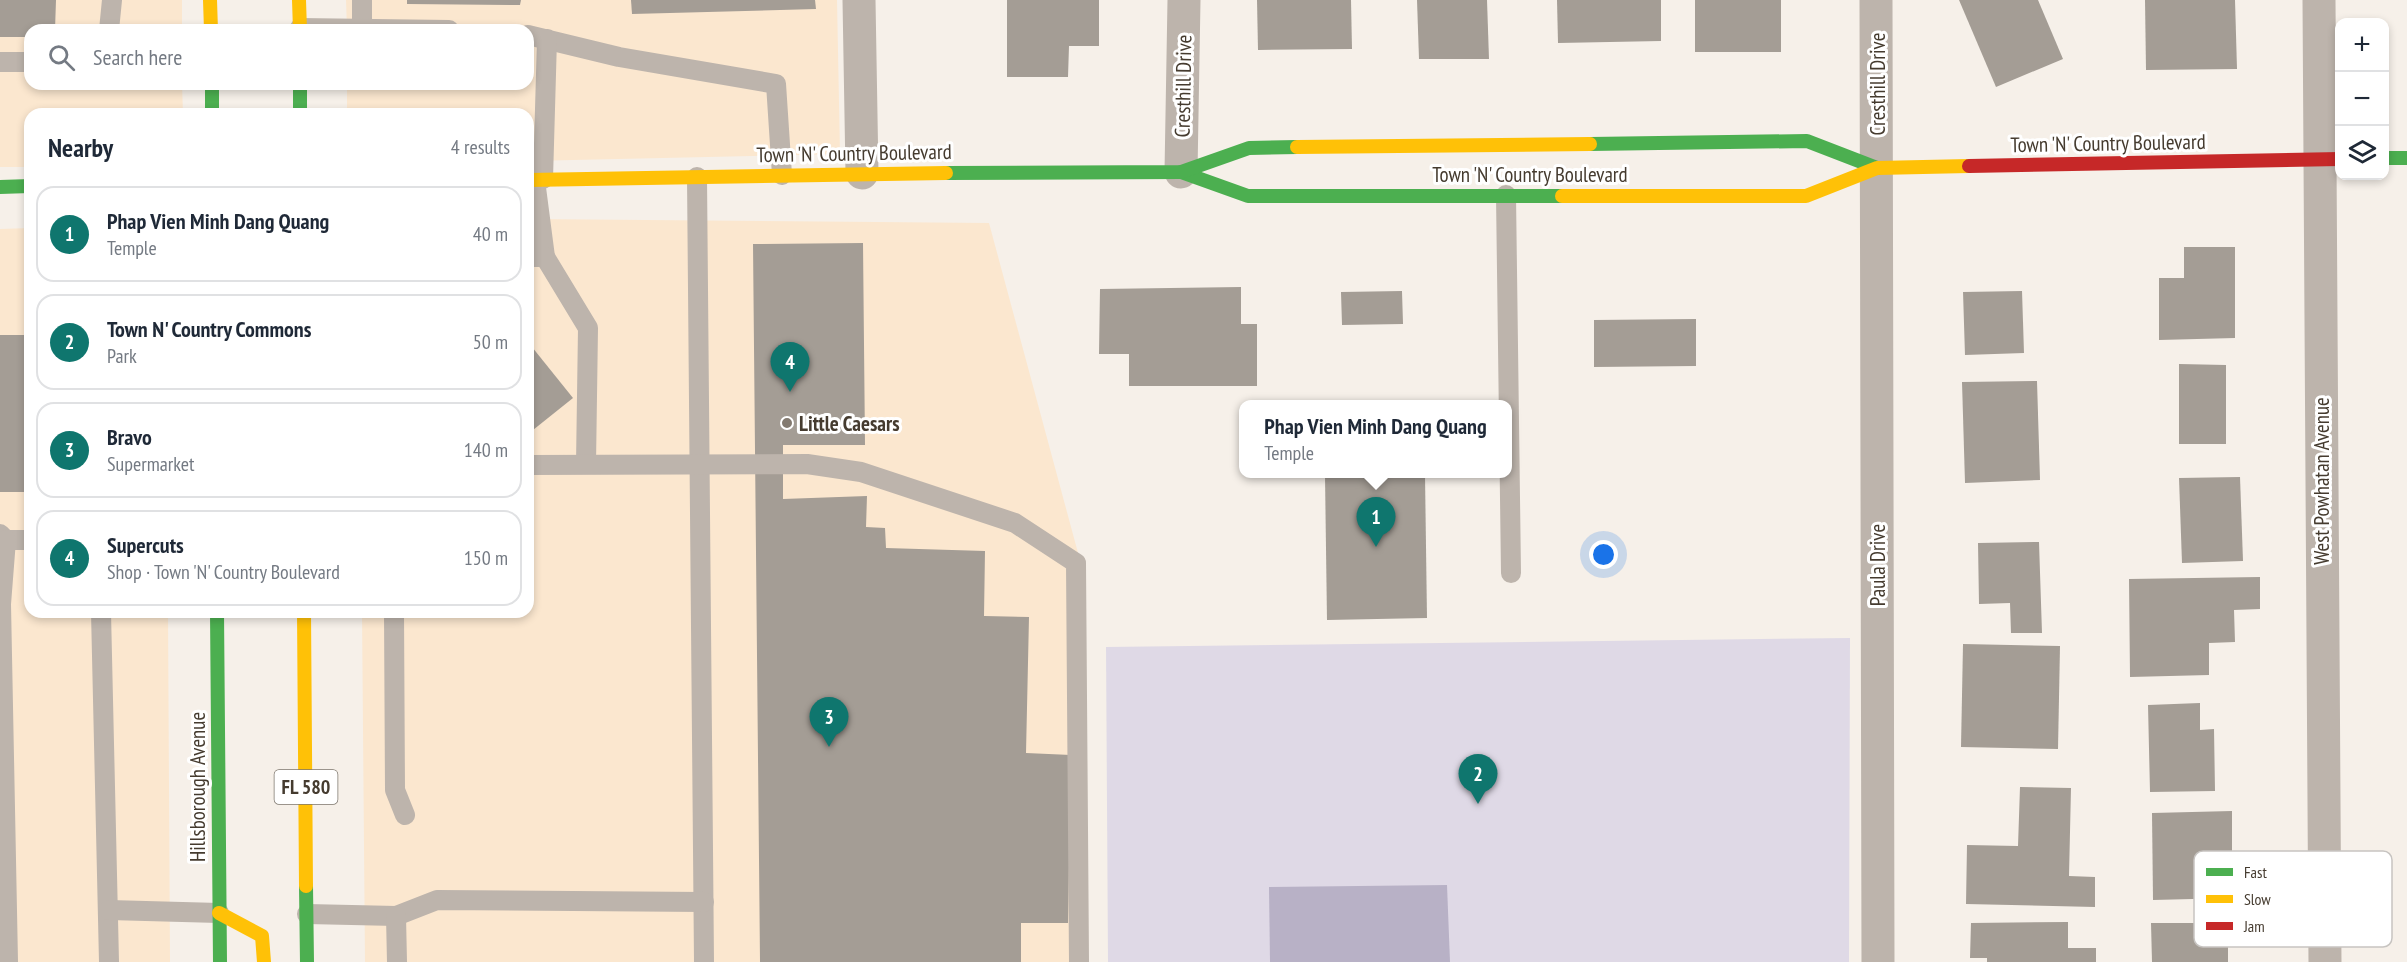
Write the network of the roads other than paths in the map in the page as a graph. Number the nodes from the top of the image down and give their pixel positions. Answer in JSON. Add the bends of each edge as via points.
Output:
{"nodes":[{"id":1,"x":112,"y":0,"type":"edge"},
{"id":2,"x":210,"y":0,"type":"edge"},
{"id":3,"x":299,"y":0,"type":"edge"},
{"id":4,"x":362,"y":0,"type":"edge"},
{"id":5,"x":859,"y":0,"type":"edge"},
{"id":6,"x":1184,"y":0,"type":"edge"},
{"id":7,"x":1876,"y":0,"type":"edge"},
{"id":8,"x":2319,"y":0,"type":"edge"},
{"id":9,"x":110,"y":24,"type":"edge"},
{"id":10,"x":211,"y":24,"type":"edge"},
{"id":11,"x":300,"y":24,"type":"edge"},
{"id":12,"x":362,"y":24,"type":"edge"},
{"id":13,"x":538,"y":37,"type":"edge"},
{"id":14,"x":0,"y":62,"type":"edge"},
{"id":15,"x":24,"y":62,"type":"edge"},
{"id":16,"x":212,"y":90,"type":"edge"},
{"id":17,"x":300,"y":90,"type":"edge"},
{"id":18,"x":212,"y":108,"type":"edge"},
{"id":19,"x":300,"y":108,"type":"edge"},
{"id":20,"x":2389,"y":158,"type":"edge"},
{"id":21,"x":2407,"y":158,"type":"edge"},
{"id":22,"x":2330,"y":160,"type":"edge"},
{"id":23,"x":1877,"y":168,"type":"junction"},
{"id":24,"x":1181,"y":172,"type":"junction"},
{"id":25,"x":862,"y":173,"type":"junction"},
{"id":26,"x":782,"y":175,"type":"junction"},
{"id":27,"x":697,"y":177,"type":"junction"},
{"id":28,"x":535,"y":180,"type":"edge"},
{"id":29,"x":24,"y":186,"type":"edge"},
{"id":30,"x":0,"y":187,"type":"edge"},
{"id":31,"x":1506,"y":195,"type":"junction"},
{"id":32,"x":536,"y":257,"type":"edge"},
{"id":33,"x":1509,"y":400,"type":"edge"},
{"id":34,"x":586,"y":464,"type":"junction"},
{"id":35,"x":534,"y":465,"type":"edge"},
{"id":36,"x":700,"y":465,"type":"junction"},
{"id":37,"x":1510,"y":478,"type":"edge"},
{"id":38,"x":3,"y":537,"type":"edge"},
{"id":39,"x":24,"y":539,"type":"edge"},
{"id":40,"x":1511,"y":573,"type":"dead end"},
{"id":41,"x":101,"y":618,"type":"edge"},
{"id":42,"x":217,"y":618,"type":"edge"},
{"id":43,"x":304,"y":618,"type":"edge"},
{"id":44,"x":394,"y":618,"type":"edge"},
{"id":45,"x":405,"y":815,"type":"dead end"},
{"id":46,"x":2326,"y":851,"type":"edge"},
{"id":47,"x":704,"y":902,"type":"junction"},
{"id":48,"x":109,"y":910,"type":"junction"},
{"id":49,"x":219,"y":913,"type":"junction"},
{"id":50,"x":307,"y":914,"type":"junction"},
{"id":51,"x":396,"y":916,"type":"junction"},
{"id":52,"x":2325,"y":947,"type":"edge"},
{"id":53,"x":8,"y":962,"type":"edge"},
{"id":54,"x":109,"y":962,"type":"edge"},
{"id":55,"x":220,"y":962,"type":"edge"},
{"id":56,"x":264,"y":962,"type":"edge"},
{"id":57,"x":307,"y":962,"type":"edge"},
{"id":58,"x":397,"y":962,"type":"edge"},
{"id":59,"x":704,"y":962,"type":"edge"},
{"id":60,"x":1079,"y":962,"type":"edge"},
{"id":61,"x":1878,"y":962,"type":"edge"},
{"id":62,"x":2325,"y":962,"type":"edge"}],
"edges":[{"from":1,"to":9,"type":"lane"},
{"from":2,"to":10,"type":"street"},
{"from":3,"to":11,"type":"street"},
{"from":4,"to":12,"type":"lane"},
{"from":5,"to":25,"type":"street"},
{"from":6,"to":24,"type":"street","name":"Cresthill Drive"},
{"from":7,"to":23,"type":"street","name":"Cresthill Drive"},
{"from":8,"to":22,"type":"street","name":"West Powhatan Avenue"},
{"from":13,"to":26,"type":"lane","via":[[619,57],[776,84]]},
{"from":13,"to":28,"type":"lane"},
{"from":14,"to":15,"type":"lane"},
{"from":16,"to":18,"type":"street"},
{"from":17,"to":19,"type":"street"},
{"from":20,"to":21,"type":"street"},
{"from":22,"to":23,"type":"street","name":"Town 'N' Country Boulevard"},
{"from":22,"to":46,"type":"street","name":"West Powhatan Avenue"},
{"from":23,"to":24,"type":"street","name":"Town 'N' Country Boulevard","via":[[1807,141],[1249,148]]},
{"from":23,"to":31,"type":"street","name":"Town 'N' Country Boulevard","via":[[1806,196]]},
{"from":23,"to":61,"type":"street","name":"Paula Drive"},
{"from":24,"to":25,"type":"street","name":"Town 'N' Country Boulevard"},
{"from":24,"to":31,"type":"street","name":"Town 'N' Country Boulevard","via":[[1248,196]]},
{"from":25,"to":26,"type":"street","name":"Town 'N' Country Boulevard"},
{"from":26,"to":27,"type":"street","name":"Town 'N' Country Boulevard"},
{"from":27,"to":28,"type":"street","name":"Town 'N' Country Boulevard"},
{"from":27,"to":36,"type":"lane"},
{"from":28,"to":32,"type":"lane"},
{"from":29,"to":30,"type":"street"},
{"from":31,"to":33,"type":"lane"},
{"from":32,"to":34,"type":"lane","via":[[588,328]]},
{"from":34,"to":35,"type":"lane"},
{"from":34,"to":36,"type":"lane"},
{"from":36,"to":47,"type":"lane"},
{"from":36,"to":60,"type":"lane","via":[[807,464],[861,472],[1015,523],[1076,563]]},
{"from":37,"to":40,"type":"lane"},
{"from":38,"to":39,"type":"lane"},
{"from":38,"to":53,"type":"lane"},
{"from":41,"to":48,"type":"lane"},
{"from":42,"to":49,"type":"street","name":"Hillsborough Avenue"},
{"from":43,"to":50,"type":"street","number":"FL 580"},
{"from":44,"to":45,"type":"lane","via":[[395,790]]},
{"from":47,"to":51,"type":"lane","via":[[436,900]]},
{"from":47,"to":59,"type":"lane"},
{"from":48,"to":49,"type":"lane"},
{"from":48,"to":54,"type":"lane"},
{"from":49,"to":55,"type":"street","name":"Hillsborough Avenue"},
{"from":49,"to":56,"type":"street","via":[[262,936]]},
{"from":50,"to":51,"type":"lane"},
{"from":50,"to":57,"type":"street","number":"FL 580"},
{"from":51,"to":58,"type":"lane"},
{"from":52,"to":62,"type":"street","name":"West Powhatan Avenue"}]}
